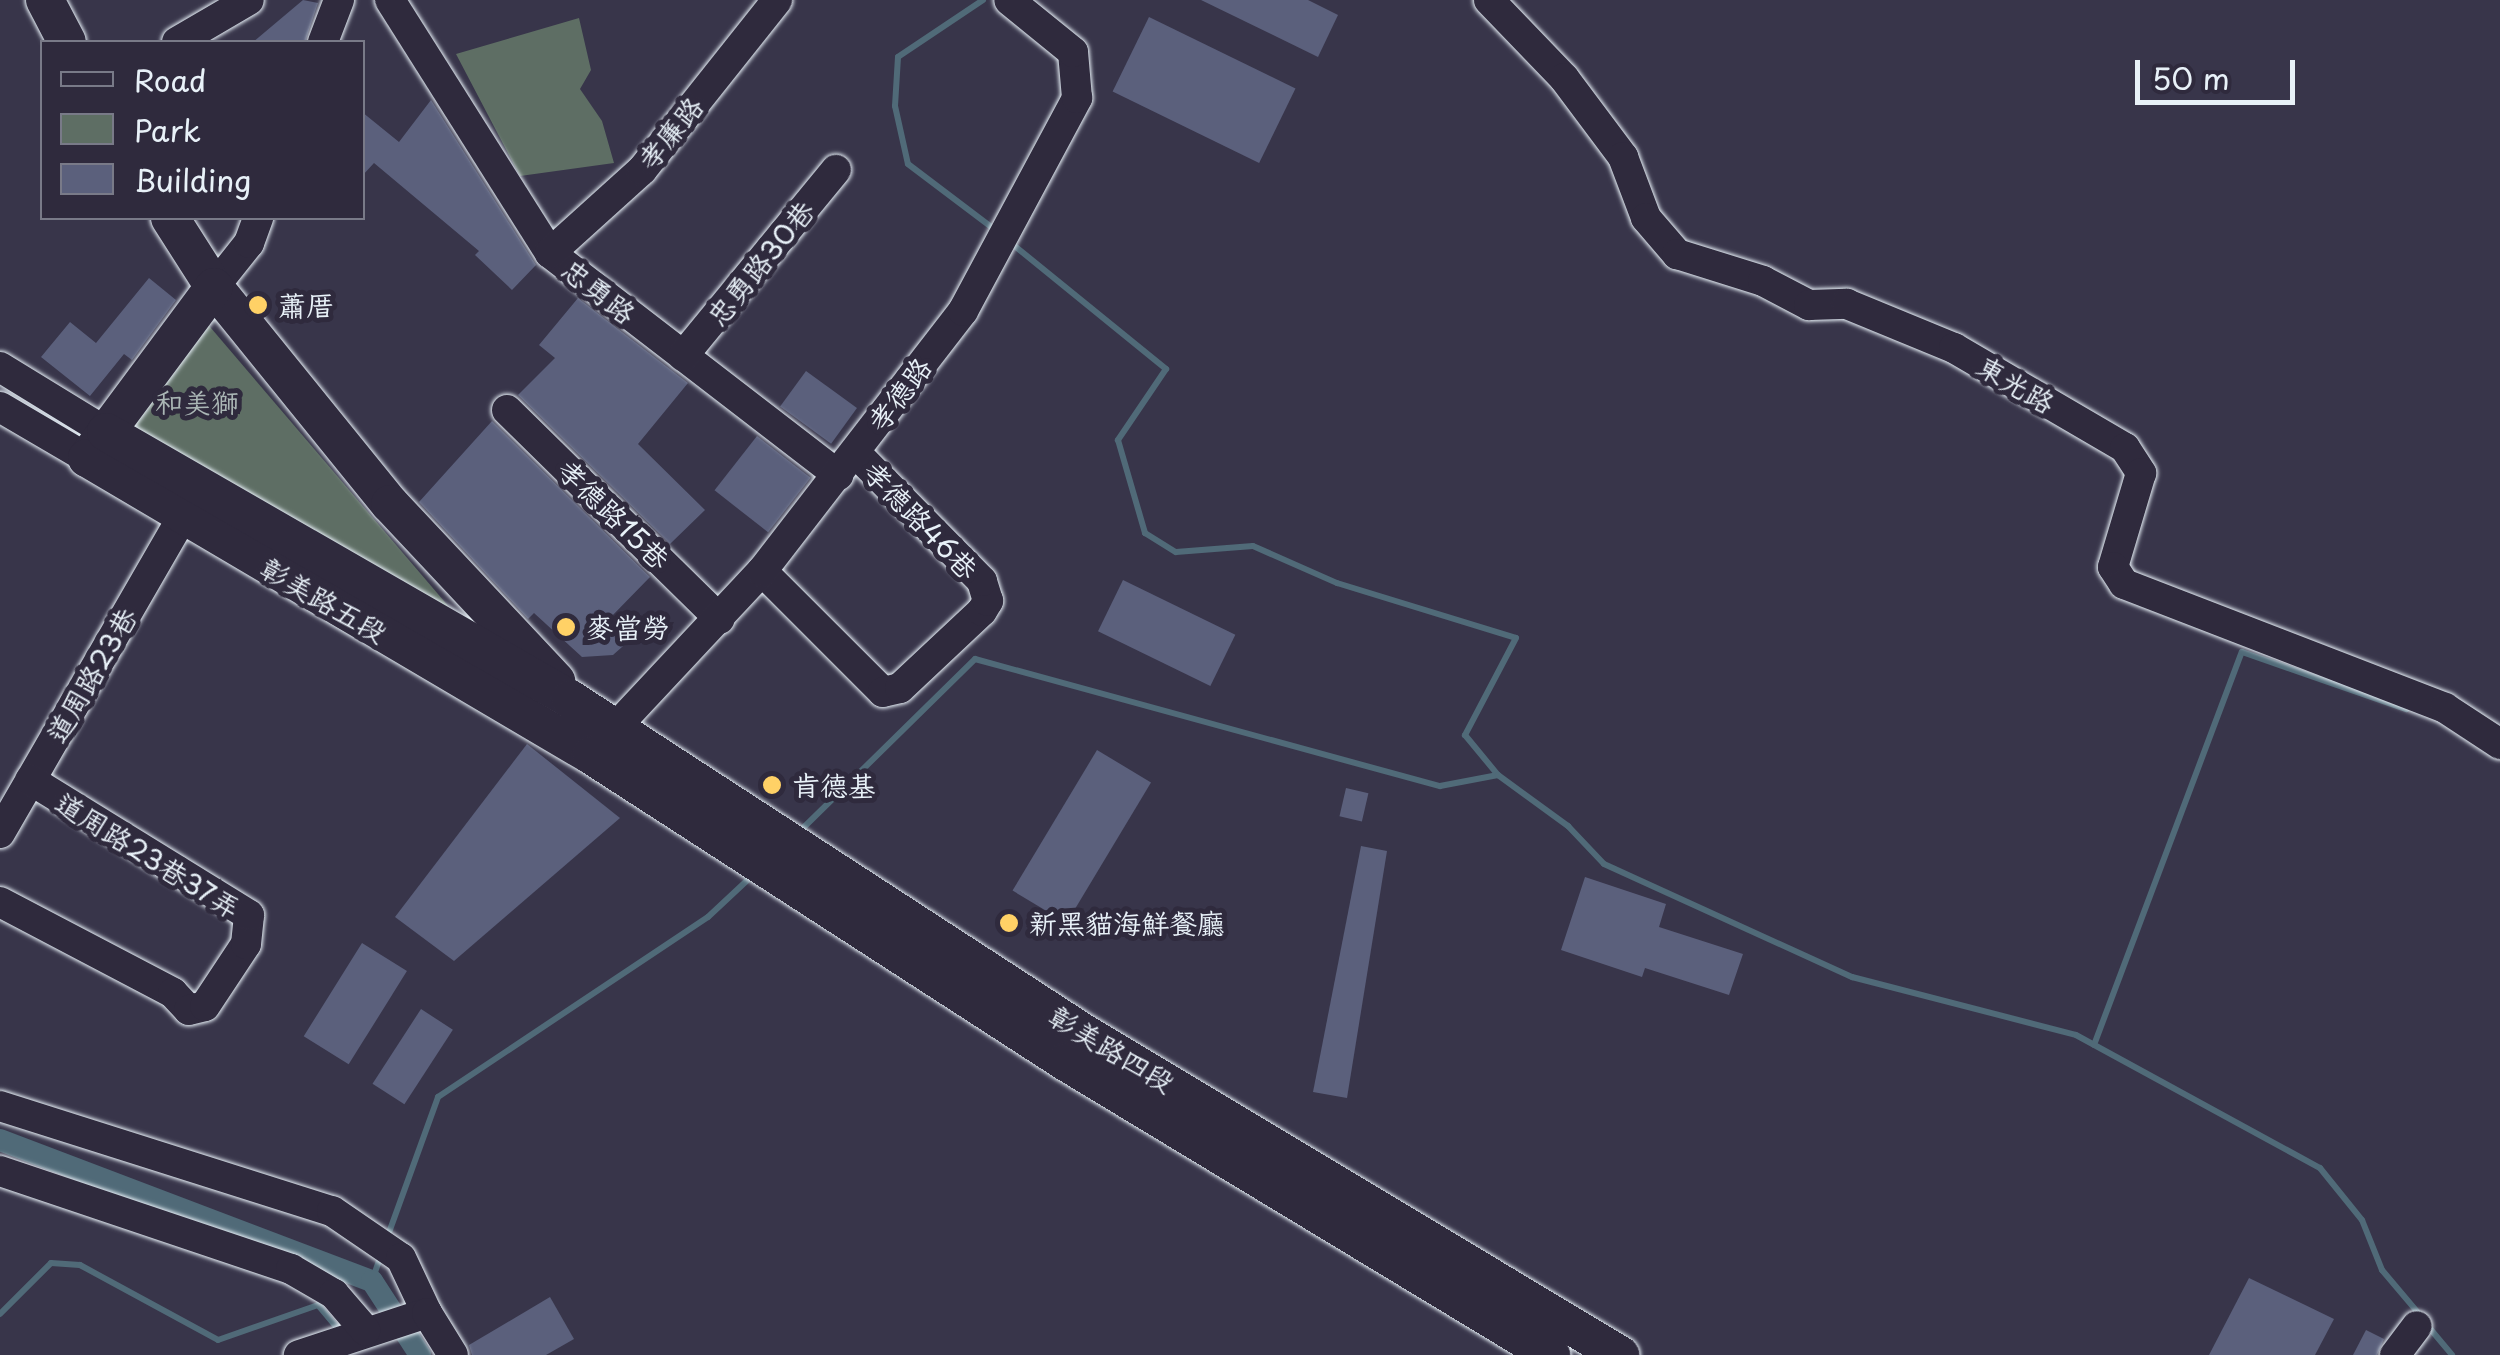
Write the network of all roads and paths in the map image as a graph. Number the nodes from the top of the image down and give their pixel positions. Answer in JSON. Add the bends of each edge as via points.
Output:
{"nodes":[{"id":1,"x":46,"y":0,"type":"edge"},
{"id":2,"x":248,"y":0,"type":"edge"},
{"id":3,"x":339,"y":0,"type":"edge"},
{"id":4,"x":390,"y":0,"type":"edge"},
{"id":5,"x":776,"y":0,"type":"edge"},
{"id":6,"x":1009,"y":0,"type":"edge"},
{"id":7,"x":1489,"y":0,"type":"edge"},
{"id":8,"x":66,"y":40,"type":"edge"},
{"id":9,"x":180,"y":40,"type":"edge"},
{"id":10,"x":324,"y":40,"type":"edge"},
{"id":11,"x":836,"y":170,"type":"dead end"},
{"id":12,"x":171,"y":220,"type":"edge"},
{"id":13,"x":257,"y":220,"type":"edge"},
{"id":14,"x":550,"y":253,"type":"junction"},
{"id":15,"x":214,"y":287,"type":"junction"},
{"id":16,"x":683,"y":356,"type":"junction"},
{"id":17,"x":0,"y":367,"type":"edge"},
{"id":18,"x":0,"y":407,"type":"edge"},
{"id":19,"x":507,"y":410,"type":"dead end"},
{"id":20,"x":96,"y":444,"type":"junction"},
{"id":21,"x":846,"y":463,"type":"junction"},
{"id":22,"x":182,"y":518,"type":"junction"},
{"id":23,"x":762,"y":571,"type":"junction"},
{"id":24,"x":720,"y":619,"type":"junction"},
{"id":25,"x":570,"y":699,"type":"junction"},
{"id":26,"x":603,"y":741,"type":"junction"},
{"id":27,"x":2500,"y":744,"type":"edge"},
{"id":28,"x":30,"y":780,"type":"junction"},
{"id":29,"x":0,"y":833,"type":"edge"},
{"id":30,"x":0,"y":902,"type":"edge"},
{"id":31,"x":1074,"y":1047,"type":"junction"},
{"id":32,"x":0,"y":1106,"type":"edge"},
{"id":33,"x":0,"y":1171,"type":"edge"},
{"id":34,"x":1448,"y":1250,"type":"junction"},
{"id":35,"x":1433,"y":1285,"type":"junction"},
{"id":36,"x":422,"y":1314,"type":"junction"},
{"id":37,"x":2417,"y":1326,"type":"dead end"},
{"id":38,"x":358,"y":1332,"type":"junction"},
{"id":39,"x":299,"y":1355,"type":"edge"},
{"id":40,"x":453,"y":1355,"type":"edge"},
{"id":41,"x":1551,"y":1355,"type":"edge"},
{"id":42,"x":1620,"y":1355,"type":"edge"},
{"id":43,"x":2395,"y":1355,"type":"edge"}],
"edges":[{"from":1,"to":8,"type":"main road"},
{"from":2,"to":9,"type":"street"},
{"from":3,"to":10,"type":"street"},
{"from":4,"to":14,"type":"street","name":"忠勇路"},
{"from":5,"to":14,"type":"street","name":"孝廉路","via":[[642,170]]},
{"from":6,"to":21,"type":"street","name":"孝德路","via":[[1073,52],[1077,98],[962,311]]},
{"from":7,"to":27,"type":"street","name":"東光路","via":[[1564,78],[1623,157],[1646,218],[1676,254],[1763,282],[1809,305],[1847,304],[1954,348],[2126,448],[2142,473],[2112,567],[2124,584],[2445,708]]},
{"from":11,"to":16,"type":"street","name":"忠勇路30巷"},
{"from":12,"to":15,"type":"main road"},
{"from":13,"to":15,"type":"street","via":[[249,243]]},
{"from":14,"to":16,"type":"street","name":"忠勇路"},
{"from":15,"to":20,"type":"main road"},
{"from":15,"to":25,"type":"main road","via":[[390,504],[530,647]]},
{"from":16,"to":21,"type":"street","name":"忠勇路"},
{"from":17,"to":20,"type":"street"},
{"from":18,"to":20,"type":"street"},
{"from":19,"to":24,"type":"street","name":"孝德路15巷"},
{"from":20,"to":22,"type":"main road","name":"彰美路五段"},
{"from":20,"to":25,"type":"main road","name":"彰美路五段"},
{"from":21,"to":23,"type":"street","name":"孝德路"},
{"from":21,"to":23,"type":"street","name":"孝德路46巷","via":[[982,581],[988,595],[982,611],[900,688],[877,687]]},
{"from":22,"to":26,"type":"main road","name":"彰美路五段"},
{"from":22,"to":28,"type":"street","name":"道周路23巷"},
{"from":23,"to":24,"type":"street","name":"孝德路"},
{"from":24,"to":26,"type":"street","name":"孝德路"},
{"from":25,"to":26,"type":"main road","name":"彰美路五段"},
{"from":26,"to":31,"type":"main road","name":"彰美路四段"},
{"from":28,"to":29,"type":"street","name":"道周路23巷"},
{"from":28,"to":30,"type":"street","name":"道周路23巷37弄","via":[[249,915],[246,944],[205,1006],[190,1010],[173,993]]},
{"from":31,"to":34,"type":"main road","name":"彰美路四段"},
{"from":31,"to":35,"type":"main road","name":"彰美路四段"},
{"from":32,"to":36,"type":"street","via":[[332,1211],[385,1245]]},
{"from":33,"to":38,"type":"street","via":[[291,1269],[334,1294]]},
{"from":34,"to":35,"type":"main road"},
{"from":34,"to":42,"type":"main road","name":"彰美路四段"},
{"from":35,"to":41,"type":"main road","name":"彰美路四段"},
{"from":36,"to":38,"type":"street"},
{"from":36,"to":40,"type":"street"},
{"from":37,"to":43,"type":"street"},
{"from":38,"to":39,"type":"street"}]}
